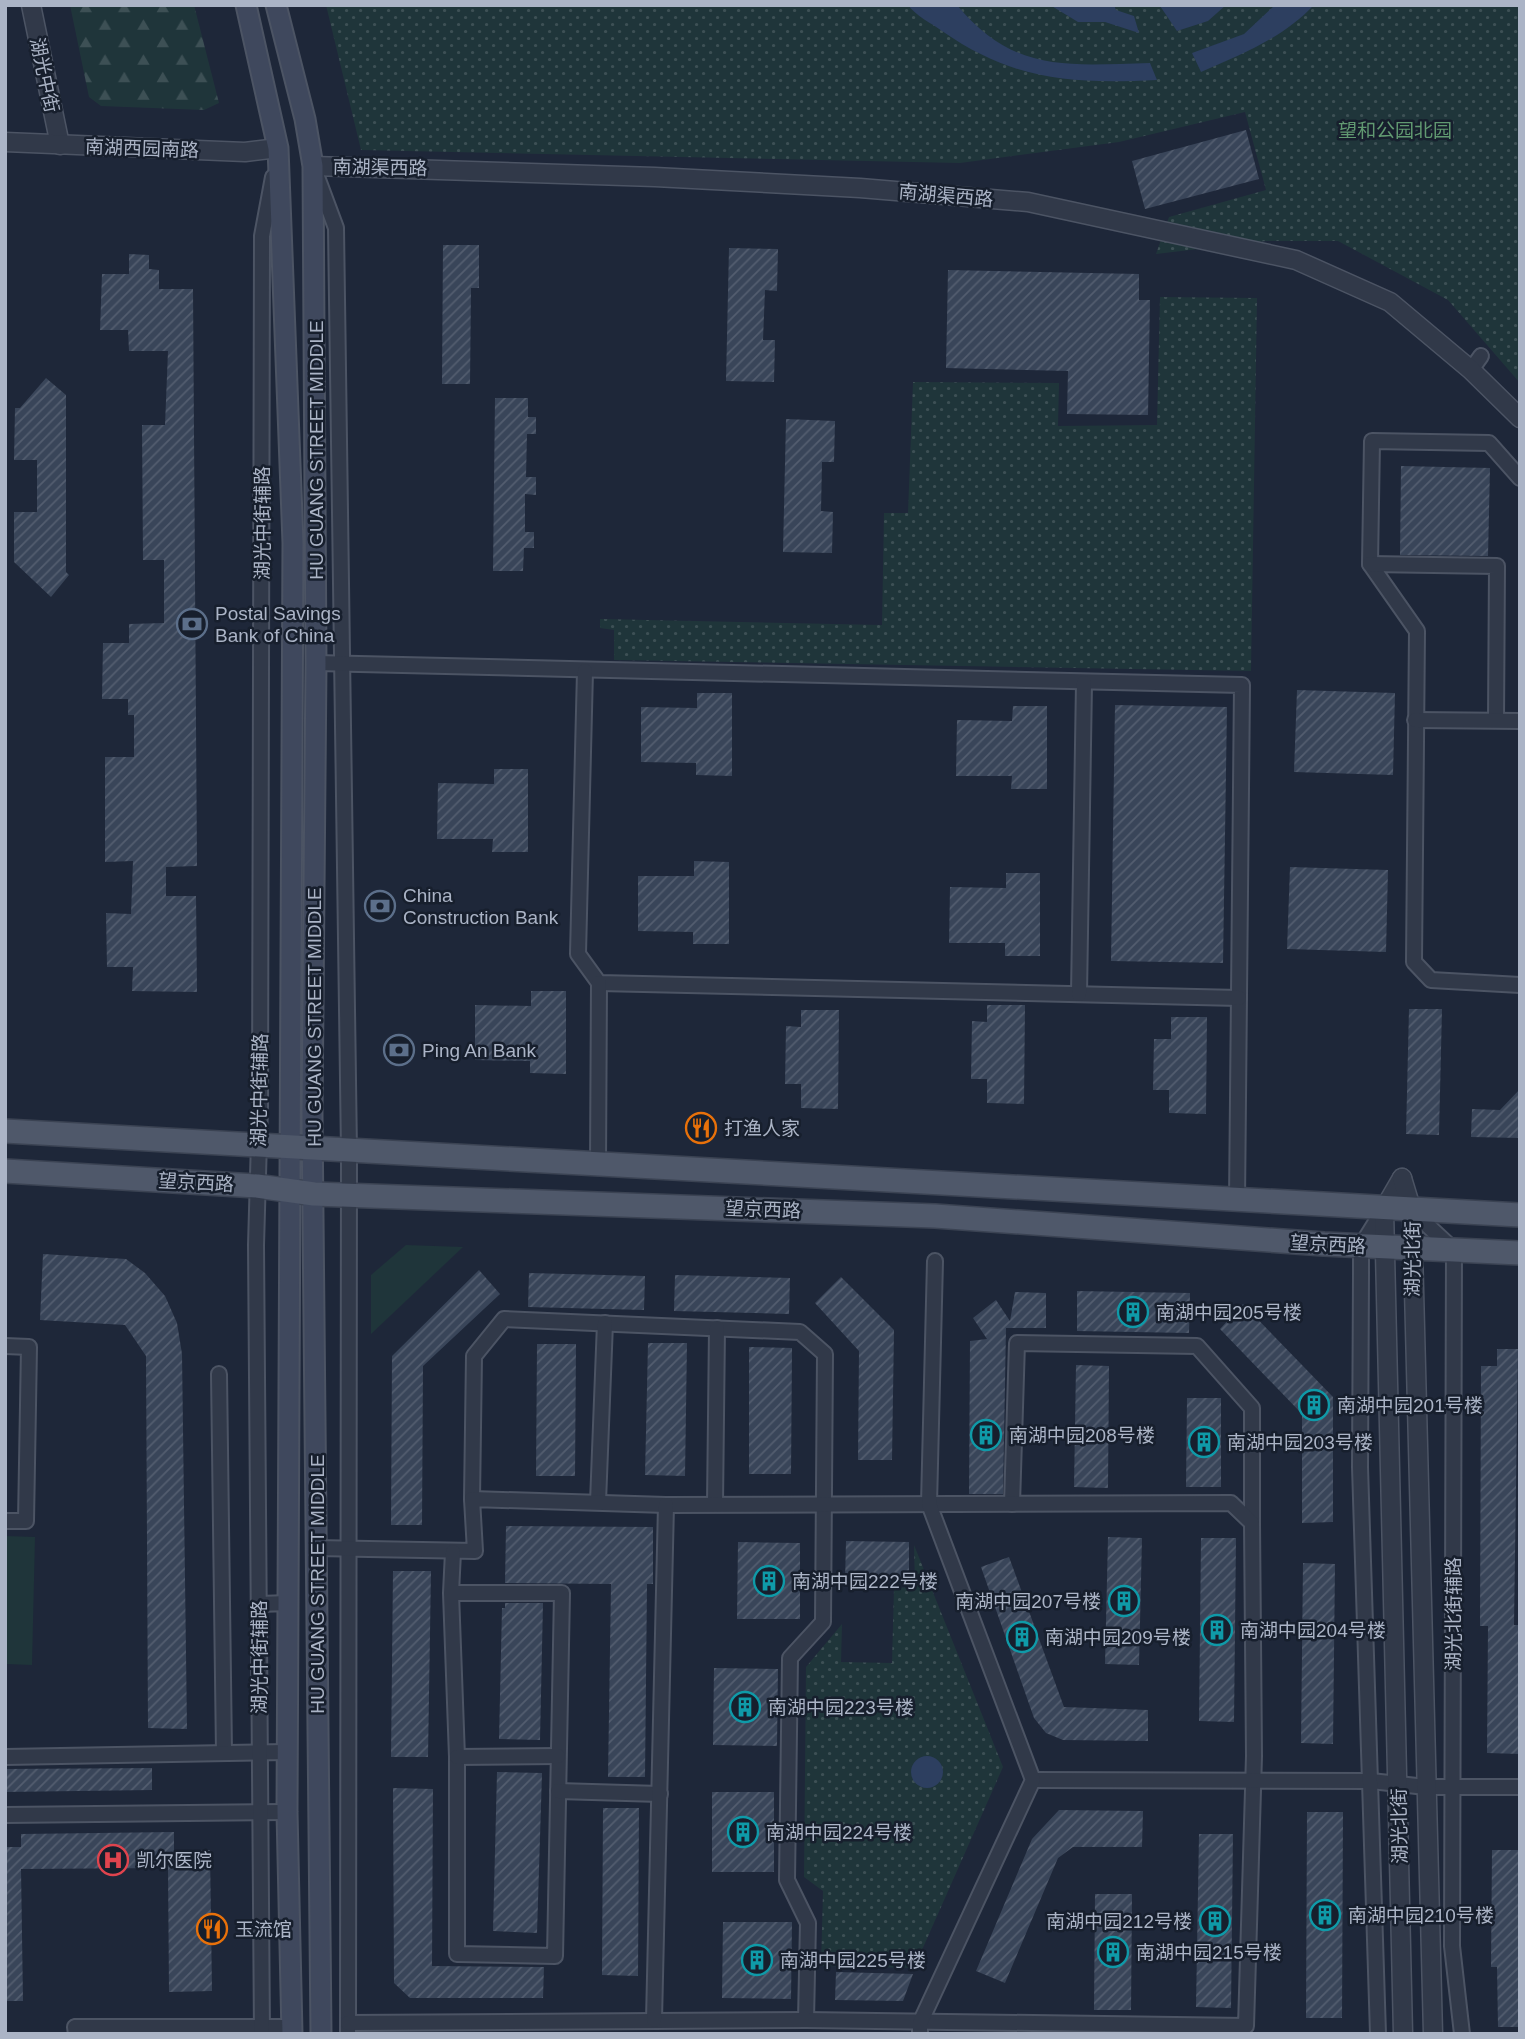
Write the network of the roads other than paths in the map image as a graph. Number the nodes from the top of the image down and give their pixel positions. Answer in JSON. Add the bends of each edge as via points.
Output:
{"nodes":[{"id":1,"x":31,"y":5,"type":"edge"},
{"id":2,"x":246,"y":5,"type":"edge"},
{"id":3,"x":276,"y":5,"type":"edge"},
{"id":4,"x":5,"y":142,"type":"edge"},
{"id":5,"x":60,"y":145,"type":"junction"},
{"id":6,"x":278,"y":148,"type":"junction"},
{"id":7,"x":313,"y":166,"type":"junction"},
{"id":8,"x":1520,"y":418,"type":"edge"},
{"id":9,"x":1520,"y":478,"type":"edge"},
{"id":10,"x":1370,"y":564,"type":"junction"},
{"id":11,"x":316,"y":663,"type":"junction"},
{"id":12,"x":341,"y":664,"type":"junction"},
{"id":13,"x":585,"y":671,"type":"junction"},
{"id":14,"x":1084,"y":683,"type":"junction"},
{"id":15,"x":1415,"y":720,"type":"junction"},
{"id":16,"x":1496,"y":720,"type":"junction"},
{"id":17,"x":1520,"y":721,"type":"edge"},
{"id":18,"x":599,"y":983,"type":"junction"},
{"id":19,"x":1520,"y":985,"type":"edge"},
{"id":20,"x":1079,"y":994,"type":"junction"},
{"id":21,"x":1238,"y":998,"type":"junction"},
{"id":22,"x":5,"y":1130,"type":"edge"},
{"id":23,"x":258,"y":1143,"type":"junction"},
{"id":24,"x":288,"y":1147,"type":"junction"},
{"id":25,"x":314,"y":1150,"type":"junction"},
{"id":26,"x":349,"y":1151,"type":"junction"},
{"id":27,"x":598,"y":1166,"type":"junction"},
{"id":28,"x":5,"y":1171,"type":"edge"},
{"id":29,"x":257,"y":1186,"type":"junction"},
{"id":30,"x":288,"y":1190,"type":"junction"},
{"id":31,"x":348,"y":1193,"type":"junction"},
{"id":32,"x":314,"y":1194,"type":"junction"},
{"id":33,"x":1237,"y":1201,"type":"junction"},
{"id":34,"x":1384,"y":1209,"type":"junction"},
{"id":35,"x":1412,"y":1211,"type":"junction"},
{"id":36,"x":1520,"y":1215,"type":"edge"},
{"id":37,"x":1372,"y":1247,"type":"junction"},
{"id":38,"x":1411,"y":1248,"type":"junction"},
{"id":39,"x":1454,"y":1250,"type":"junction"},
{"id":40,"x":1520,"y":1253,"type":"edge"},
{"id":41,"x":935,"y":1261,"type":"dead end"},
{"id":42,"x":605,"y":1323,"type":"junction"},
{"id":43,"x":717,"y":1328,"type":"junction"},
{"id":44,"x":5,"y":1346,"type":"edge"},
{"id":45,"x":219,"y":1374,"type":"dead end"},
{"id":46,"x":472,"y":1499,"type":"junction"},
{"id":47,"x":597,"y":1502,"type":"junction"},
{"id":48,"x":824,"y":1503,"type":"junction"},
{"id":49,"x":715,"y":1504,"type":"junction"},
{"id":50,"x":929,"y":1504,"type":"junction"},
{"id":51,"x":1012,"y":1504,"type":"junction"},
{"id":52,"x":666,"y":1505,"type":"junction"},
{"id":53,"x":5,"y":1521,"type":"edge"},
{"id":54,"x":1252,"y":1523,"type":"junction"},
{"id":55,"x":316,"y":1548,"type":"junction"},
{"id":56,"x":349,"y":1548,"type":"junction"},
{"id":57,"x":453,"y":1552,"type":"junction"},
{"id":58,"x":451,"y":1593,"type":"junction"},
{"id":59,"x":289,"y":1603,"type":"junction"},
{"id":60,"x":259,"y":1604,"type":"junction"},
{"id":61,"x":260,"y":1752,"type":"junction"},
{"id":62,"x":288,"y":1752,"type":"junction"},
{"id":63,"x":224,"y":1753,"type":"junction"},
{"id":64,"x":558,"y":1756,"type":"junction"},
{"id":65,"x":457,"y":1757,"type":"junction"},
{"id":66,"x":5,"y":1758,"type":"edge"},
{"id":67,"x":1033,"y":1780,"type":"junction"},
{"id":68,"x":1253,"y":1781,"type":"junction"},
{"id":69,"x":1371,"y":1781,"type":"junction"},
{"id":70,"x":1398,"y":1786,"type":"junction"},
{"id":71,"x":1426,"y":1787,"type":"junction"},
{"id":72,"x":1454,"y":1787,"type":"junction"},
{"id":73,"x":1520,"y":1787,"type":"edge"},
{"id":74,"x":558,"y":1791,"type":"junction"},
{"id":75,"x":660,"y":1794,"type":"junction"},
{"id":76,"x":287,"y":1812,"type":"junction"},
{"id":77,"x":5,"y":1815,"type":"edge"},
{"id":78,"x":260,"y":1815,"type":"junction"},
{"id":79,"x":654,"y":2020,"type":"junction"},
{"id":80,"x":806,"y":2020,"type":"junction"},
{"id":81,"x":348,"y":2028,"type":"edge"},
{"id":82,"x":920,"y":2028,"type":"edge"},
{"id":83,"x":262,"y":2030,"type":"edge"},
{"id":84,"x":292,"y":2030,"type":"edge"},
{"id":85,"x":76,"y":2034,"type":"edge"},
{"id":86,"x":321,"y":2034,"type":"edge"},
{"id":87,"x":1378,"y":2034,"type":"edge"},
{"id":88,"x":1403,"y":2034,"type":"edge"},
{"id":89,"x":1433,"y":2034,"type":"edge"},
{"id":90,"x":1462,"y":2034,"type":"edge"}],
"edges":[{"from":1,"to":5,"type":"street","name":"湖光中街"},
{"from":2,"to":6,"type":"main road","name":"HU GUANG STREET MIDDLE"},
{"from":3,"to":7,"type":"main road","name":"HU GUANG STREET MIDDLE"},
{"from":4,"to":5,"type":"street","name":"南湖西园南路"},
{"from":5,"to":6,"type":"street","name":"南湖西园南路","via":[[245,152]]},
{"from":6,"to":23,"type":"street","name":"湖光中街辅路","via":[[262,236]]},
{"from":6,"to":24,"type":"main road","name":"HU GUANG STREET MIDDLE","via":[[293,557]]},
{"from":7,"to":8,"type":"street","name":"南湖渠西路","via":[[655,177],[1028,202],[1296,260],[1390,302],[1476,363]]},
{"from":7,"to":11,"type":"main road","name":"HU GUANG STREET MIDDLE"},
{"from":7,"to":12,"type":"street","via":[[336,228]]},
{"from":9,"to":10,"type":"street","via":[[1489,443],[1372,441]]},
{"from":10,"to":15,"type":"street","via":[[1417,631]]},
{"from":10,"to":16,"type":"street","via":[[1497,566]]},
{"from":11,"to":12,"type":"street"},
{"from":11,"to":25,"type":"main road","name":"HU GUANG STREET MIDDLE"},
{"from":12,"to":13,"type":"street"},
{"from":12,"to":26,"type":"street"},
{"from":13,"to":14,"type":"street"},
{"from":13,"to":18,"type":"street","via":[[578,954]]},
{"from":14,"to":20,"type":"street"},
{"from":14,"to":21,"type":"street","via":[[1242,685]]},
{"from":15,"to":16,"type":"street"},
{"from":15,"to":19,"type":"street","via":[[1414,962],[1431,981]]},
{"from":16,"to":17,"type":"street"},
{"from":18,"to":20,"type":"street"},
{"from":18,"to":27,"type":"street"},
{"from":20,"to":21,"type":"street"},
{"from":21,"to":33,"type":"street"},
{"from":22,"to":23,"type":"main road","name":"望京西路"},
{"from":23,"to":24,"type":"main road","name":"望京西路"},
{"from":23,"to":29,"type":"street","name":"湖光中街辅路"},
{"from":24,"to":25,"type":"main road","name":"望京西路"},
{"from":24,"to":30,"type":"main road","name":"HU GUANG STREET MIDDLE"},
{"from":25,"to":26,"type":"main road","name":"望京西路"},
{"from":25,"to":32,"type":"main road","name":"HU GUANG STREET MIDDLE"},
{"from":26,"to":27,"type":"main road","name":"望京西路"},
{"from":26,"to":31,"type":"street"},
{"from":27,"to":33,"type":"main road","name":"望京西路"},
{"from":28,"to":29,"type":"main road","name":"望京西路"},
{"from":29,"to":30,"type":"main road","name":"望京西路"},
{"from":29,"to":60,"type":"street","name":"湖光中街辅路"},
{"from":30,"to":32,"type":"main road","name":"望京西路"},
{"from":30,"to":59,"type":"main road","name":"HU GUANG STREET MIDDLE"},
{"from":31,"to":32,"type":"main road","name":"望京西路"},
{"from":31,"to":37,"type":"main road","name":"望京西路","via":[[935,1216]]},
{"from":31,"to":56,"type":"street"},
{"from":32,"to":55,"type":"main road","name":"HU GUANG STREET MIDDLE"},
{"from":33,"to":34,"type":"main road","name":"望京西路"},
{"from":34,"to":35,"type":"main road","name":"望京西路"},
{"from":34,"to":35,"type":"street","name":"湖光北街","via":[[1402,1178]]},
{"from":34,"to":37,"type":"street","name":"湖光北街"},
{"from":35,"to":36,"type":"main road","name":"望京西路"},
{"from":35,"to":38,"type":"street","name":"湖光北街"},
{"from":35,"to":39,"type":"street"},
{"from":37,"to":38,"type":"main road","name":"望京西路"},
{"from":37,"to":69,"type":"street","via":[[1360,1468]]},
{"from":37,"to":70,"type":"street","name":"湖光北街"},
{"from":38,"to":39,"type":"main road","name":"望京西路"},
{"from":38,"to":71,"type":"street","name":"湖光北街"},
{"from":39,"to":40,"type":"main road","name":"望京西路"},
{"from":39,"to":72,"type":"street","name":"湖光北街辅路"},
{"from":41,"to":50,"type":"street"},
{"from":42,"to":43,"type":"street"},
{"from":42,"to":46,"type":"street","via":[[504,1319],[474,1356]]},
{"from":42,"to":47,"type":"street"},
{"from":43,"to":48,"type":"street","via":[[800,1332],[825,1354]]},
{"from":43,"to":49,"type":"street"},
{"from":44,"to":53,"type":"street","via":[[29,1348],[26,1521]]},
{"from":45,"to":63,"type":"street"},
{"from":46,"to":47,"type":"street"},
{"from":46,"to":57,"type":"street","via":[[475,1551]]},
{"from":47,"to":52,"type":"street"},
{"from":48,"to":49,"type":"street"},
{"from":48,"to":50,"type":"street"},
{"from":48,"to":80,"type":"street","via":[[823,1622],[790,1658],[787,1880],[808,1923]]},
{"from":49,"to":52,"type":"street"},
{"from":50,"to":51,"type":"street"},
{"from":50,"to":67,"type":"street"},
{"from":51,"to":54,"type":"street","via":[[1231,1503]]},
{"from":51,"to":54,"type":"street","via":[[1017,1343],[1197,1346],[1252,1408]]},
{"from":52,"to":75,"type":"street"},
{"from":54,"to":68,"type":"street"},
{"from":55,"to":56,"type":"street"},
{"from":55,"to":86,"type":"main road","name":"HU GUANG STREET MIDDLE"},
{"from":56,"to":57,"type":"street"},
{"from":56,"to":81,"type":"street"},
{"from":57,"to":58,"type":"street"},
{"from":58,"to":64,"type":"street","via":[[562,1592]]},
{"from":58,"to":65,"type":"street"},
{"from":59,"to":60,"type":"street"},
{"from":59,"to":62,"type":"main road","name":"HU GUANG STREET MIDDLE"},
{"from":60,"to":61,"type":"street","name":"湖光中街辅路"},
{"from":61,"to":62,"type":"street"},
{"from":61,"to":63,"type":"street"},
{"from":61,"to":78,"type":"street","name":"湖光中街辅路"},
{"from":62,"to":76,"type":"main road","name":"HU GUANG STREET MIDDLE"},
{"from":63,"to":66,"type":"street"},
{"from":64,"to":65,"type":"street"},
{"from":64,"to":74,"type":"street"},
{"from":65,"to":74,"type":"street","via":[[457,1954],[555,1956]]},
{"from":67,"to":68,"type":"street"},
{"from":67,"to":82,"type":"street"},
{"from":68,"to":69,"type":"street"},
{"from":68,"to":82,"type":"street","via":[[1246,2026]]},
{"from":69,"to":70,"type":"street"},
{"from":69,"to":87,"type":"street"},
{"from":70,"to":71,"type":"street"},
{"from":70,"to":88,"type":"street","name":"湖光北街"},
{"from":71,"to":72,"type":"street"},
{"from":71,"to":89,"type":"street","name":"湖光北街"},
{"from":72,"to":73,"type":"street"},
{"from":72,"to":90,"type":"street","name":"湖光北街辅路","via":[[1452,1946]]},
{"from":74,"to":75,"type":"street"},
{"from":75,"to":79,"type":"street"},
{"from":76,"to":78,"type":"street"},
{"from":76,"to":84,"type":"main road","name":"HU GUANG STREET MIDDLE"},
{"from":77,"to":78,"type":"street"},
{"from":78,"to":83,"type":"street","name":"湖光中街辅路"},
{"from":79,"to":80,"type":"street"},
{"from":79,"to":81,"type":"street"},
{"from":80,"to":82,"type":"street"},
{"from":83,"to":84,"type":"street"},
{"from":83,"to":85,"type":"street","via":[[75,2027]]}]}
